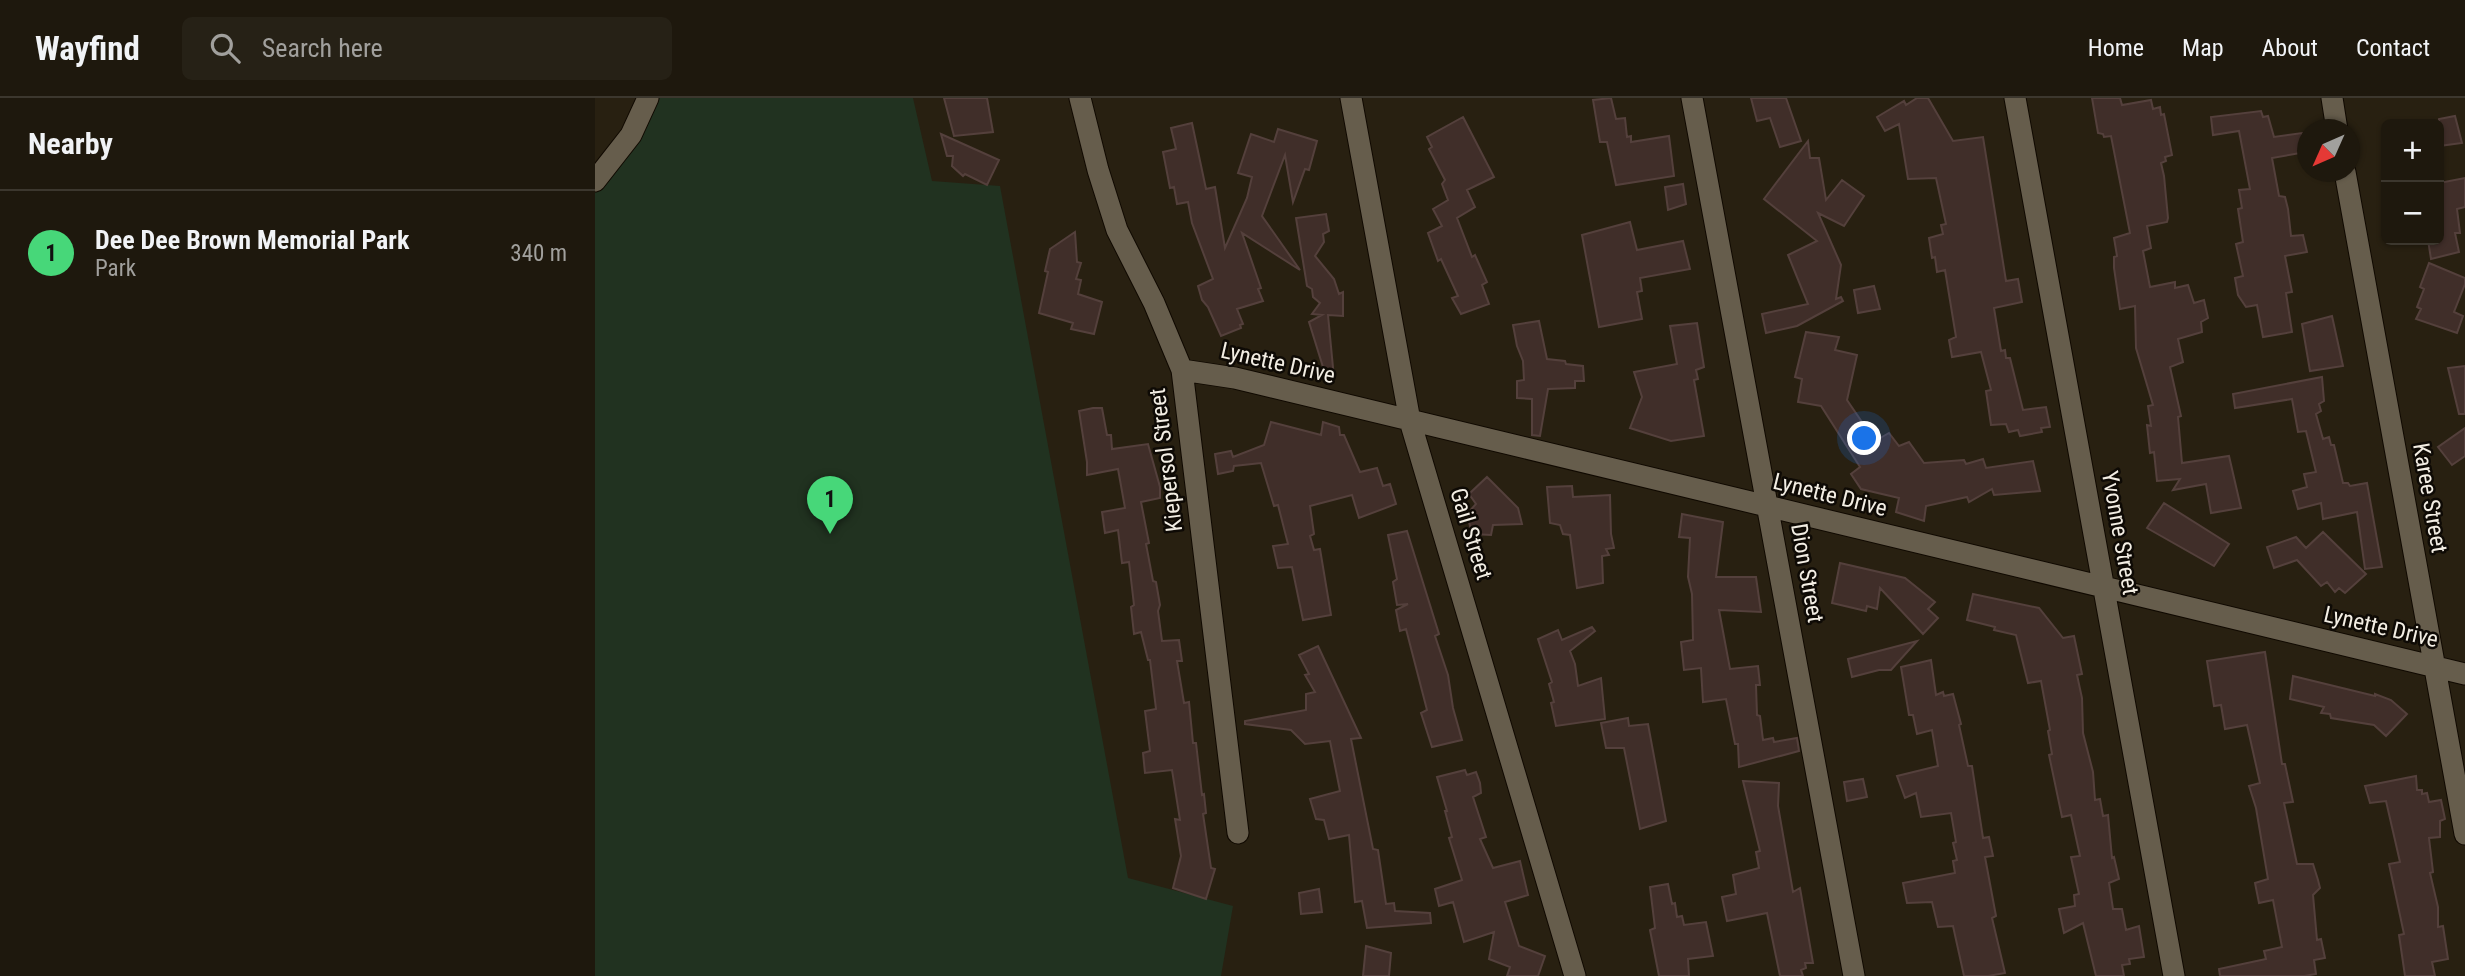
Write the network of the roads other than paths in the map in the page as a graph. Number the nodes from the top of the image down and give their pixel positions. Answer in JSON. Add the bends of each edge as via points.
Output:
{"nodes":[{"id":1,"x":648,"y":98,"type":"edge"},
{"id":2,"x":1080,"y":98,"type":"edge"},
{"id":3,"x":1351,"y":98,"type":"edge"},
{"id":4,"x":1692,"y":98,"type":"edge"},
{"id":5,"x":2015,"y":98,"type":"edge"},
{"id":6,"x":2332,"y":98,"type":"edge"},
{"id":7,"x":2335,"y":119,"type":"edge"},
{"id":8,"x":595,"y":181,"type":"edge"},
{"id":9,"x":2347,"y":182,"type":"edge"},
{"id":10,"x":1182,"y":370,"type":"junction"},
{"id":11,"x":1410,"y":421,"type":"junction"},
{"id":12,"x":1768,"y":507,"type":"junction"},
{"id":13,"x":2103,"y":588,"type":"junction"},
{"id":14,"x":2433,"y":666,"type":"junction"},
{"id":15,"x":2465,"y":674,"type":"edge"},
{"id":16,"x":1238,"y":833,"type":"dead end"},
{"id":17,"x":2465,"y":834,"type":"edge"},
{"id":18,"x":1575,"y":976,"type":"edge"},
{"id":19,"x":1854,"y":976,"type":"edge"},
{"id":20,"x":2174,"y":976,"type":"edge"}],
"edges":[{"from":1,"to":8,"type":"street","via":[[631,135]]},
{"from":2,"to":10,"type":"street","name":"Kiepersol Street","via":[[1117,230]]},
{"from":3,"to":11,"type":"street","name":"Gail Street"},
{"from":4,"to":12,"type":"street","name":"Dion Street"},
{"from":5,"to":13,"type":"street","name":"Yvonne Street"},
{"from":6,"to":7,"type":"street"},
{"from":9,"to":14,"type":"street","name":"Karee Street"},
{"from":10,"to":11,"type":"street","name":"Lynette Drive","via":[[1235,378]]},
{"from":10,"to":16,"type":"street","name":"Kiepersol Street"},
{"from":11,"to":12,"type":"street","name":"Lynette Drive"},
{"from":11,"to":18,"type":"street","name":"Gail Street"},
{"from":12,"to":13,"type":"street","name":"Lynette Drive"},
{"from":12,"to":19,"type":"street","name":"Dion Street"},
{"from":13,"to":14,"type":"street","name":"Lynette Drive"},
{"from":13,"to":20,"type":"street","name":"Yvonne Street"},
{"from":14,"to":15,"type":"street","name":"Lynette Drive"},
{"from":14,"to":17,"type":"street","name":"Karee Street"}]}
